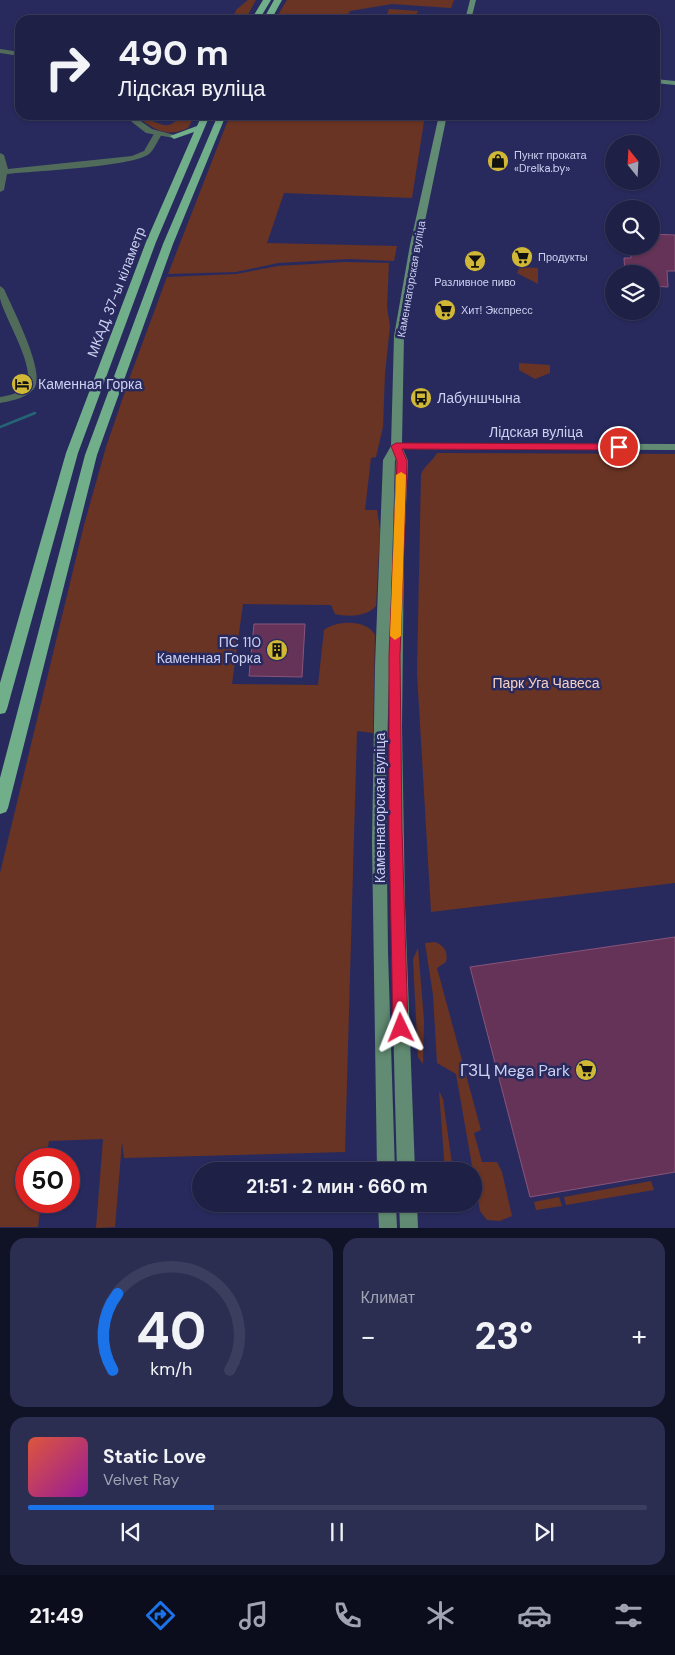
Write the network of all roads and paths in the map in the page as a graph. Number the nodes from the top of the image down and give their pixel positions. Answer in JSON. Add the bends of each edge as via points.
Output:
{"nodes":[{"id":1,"x":267,"y":0,"type":"edge"},
{"id":2,"x":278,"y":0,"type":"edge"},
{"id":3,"x":473,"y":0,"type":"edge"},
{"id":4,"x":258,"y":15,"type":"edge"},
{"id":5,"x":270,"y":15,"type":"edge"},
{"id":6,"x":469,"y":15,"type":"edge"},
{"id":7,"x":0,"y":51,"type":"edge"},
{"id":8,"x":15,"y":53,"type":"edge"},
{"id":9,"x":660,"y":76,"type":"edge"},
{"id":10,"x":675,"y":77,"type":"edge"},
{"id":11,"x":660,"y":82,"type":"edge"},
{"id":12,"x":675,"y":83,"type":"edge"},
{"id":13,"x":133,"y":120,"type":"edge"},
{"id":14,"x":203,"y":120,"type":"edge"},
{"id":15,"x":220,"y":120,"type":"edge"},
{"id":16,"x":442,"y":120,"type":"edge"},
{"id":17,"x":199,"y":128,"type":"junction"},
{"id":18,"x":158,"y":134,"type":"junction"},
{"id":19,"x":174,"y":136,"type":"junction"},
{"id":20,"x":192,"y":144,"type":"junction"},
{"id":21,"x":0,"y":155,"type":"edge"},
{"id":22,"x":2,"y":172,"type":"edge"},
{"id":23,"x":0,"y":190,"type":"edge"},
{"id":24,"x":0,"y":289,"type":"edge"},
{"id":25,"x":0,"y":400,"type":"edge"},
{"id":26,"x":396,"y":446,"type":"junction"},
{"id":27,"x":675,"y":447,"type":"edge"},
{"id":28,"x":0,"y":709,"type":"edge"},
{"id":29,"x":0,"y":808,"type":"edge"},
{"id":30,"x":386,"y":1162,"type":"edge"},
{"id":31,"x":406,"y":1162,"type":"edge"},
{"id":32,"x":387,"y":1212,"type":"edge"},
{"id":33,"x":408,"y":1212,"type":"edge"},
{"id":34,"x":388,"y":1228,"type":"edge"},
{"id":35,"x":409,"y":1228,"type":"edge"}],
"edges":[{"from":1,"to":4,"type":"highway"},
{"from":2,"to":5,"type":"highway"},
{"from":3,"to":6,"type":"main road"},
{"from":7,"to":8,"type":"street"},
{"from":9,"to":10,"type":"main road"},
{"from":11,"to":12,"type":"main road"},
{"from":13,"to":18,"type":"street"},
{"from":14,"to":17,"type":"highway","name":"МКАД, 37-ы кіламетр"},
{"from":15,"to":29,"type":"highway","via":[[168,244],[91,455]]},
{"from":16,"to":26,"type":"main road","name":"Каменнагорская вуліца","via":[[399,336]]},
{"from":17,"to":19,"type":"highway"},
{"from":17,"to":20,"type":"highway","name":"МКАД, 37-ы кіламетр"},
{"from":18,"to":19,"type":"street"},
{"from":18,"to":22,"type":"street","via":[[147,152],[140,156],[110,162]]},
{"from":19,"to":20,"type":"highway","via":[[185,138]]},
{"from":20,"to":28,"type":"highway","name":"МКАД, 37-ы кіламетр","via":[[151,242],[72,453]]},
{"from":21,"to":22,"type":"street"},
{"from":22,"to":23,"type":"street"},
{"from":24,"to":25,"type":"street","via":[[34,376],[32,385],[24,392]]},
{"from":26,"to":27,"type":"main road","name":"Лідская вуліца"},
{"from":26,"to":30,"type":"main road","name":"Каменнагорская вуліца","via":[[389,460],[380,724],[381,1000]]},
{"from":26,"to":31,"type":"main road","name":"Каменнагорская вуліца","via":[[402,461],[395,656],[395,822]]},
{"from":32,"to":34,"type":"main road"},
{"from":33,"to":35,"type":"main road"}]}
